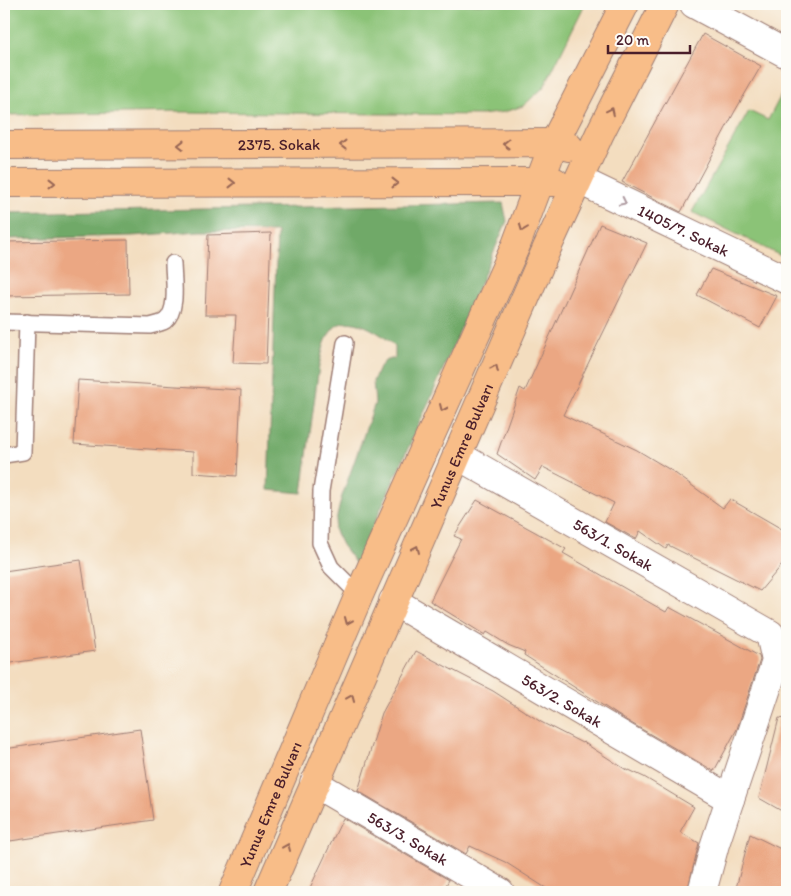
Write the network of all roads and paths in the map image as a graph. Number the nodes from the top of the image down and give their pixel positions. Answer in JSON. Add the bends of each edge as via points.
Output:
{"nodes":[{"id":1,"x":625,"y":4,"type":"edge"},
{"id":2,"x":665,"y":4,"type":"edge"},
{"id":3,"x":694,"y":4,"type":"edge"},
{"id":4,"x":787,"y":54,"type":"edge"},
{"id":5,"x":554,"y":143,"type":"junction"},
{"id":6,"x":4,"y":145,"type":"edge"},
{"id":7,"x":590,"y":155,"type":"junction"},
{"id":8,"x":579,"y":180,"type":"junction"},
{"id":9,"x":540,"y":182,"type":"junction"},
{"id":10,"x":4,"y":183,"type":"edge"},
{"id":11,"x":173,"y":263,"type":"dead end"},
{"id":12,"x":787,"y":280,"type":"edge"},
{"id":13,"x":4,"y":322,"type":"edge"},
{"id":14,"x":27,"y":322,"type":"junction"},
{"id":15,"x":345,"y":343,"type":"dead end"},
{"id":16,"x":4,"y":455,"type":"edge"},
{"id":17,"x":457,"y":456,"type":"junction"},
{"id":18,"x":359,"y":595,"type":"junction"},
{"id":19,"x":393,"y":601,"type":"junction"},
{"id":20,"x":314,"y":784,"type":"junction"},
{"id":21,"x":730,"y":799,"type":"junction"},
{"id":22,"x":233,"y":892,"type":"edge"},
{"id":23,"x":268,"y":892,"type":"edge"},
{"id":24,"x":500,"y":892,"type":"edge"},
{"id":25,"x":702,"y":892,"type":"edge"}],
"edges":[{"from":1,"to":5,"type":"main road","name":"Yunus Emre Bulvarı"},
{"from":7,"to":2,"type":"main road","name":"Yunus Emre Bulvarı","one_way":true},
{"from":3,"to":4,"type":"street"},
{"from":5,"to":6,"type":"main road","name":"2375. Sokak","one_way":true},
{"from":5,"to":7,"type":"main road","name":"2375. Sokak"},
{"from":5,"to":9,"type":"main road","name":"Yunus Emre Bulvarı"},
{"from":7,"to":8,"type":"main road","name":"Yunus Emre Bulvarı"},
{"from":8,"to":9,"type":"main road"},
{"from":8,"to":12,"type":"street","name":"1405/7. Sokak","one_way":true},
{"from":17,"to":8,"type":"main road","name":"Yunus Emre Bulvarı","one_way":true},
{"from":10,"to":9,"type":"main road","one_way":true},
{"from":9,"to":18,"type":"main road","name":"Yunus Emre Bulvarı","one_way":true,"via":[[497,289]]},
{"from":11,"to":14,"type":"lane","via":[[174,300],[165,321],[150,326]]},
{"from":13,"to":14,"type":"lane"},
{"from":14,"to":16,"type":"lane","via":[[23,452]]},
{"from":15,"to":18,"type":"lane","via":[[321,491],[320,543],[331,567]]},
{"from":19,"to":17,"type":"main road","name":"Yunus Emre Bulvarı","one_way":true},
{"from":17,"to":21,"type":"street","name":"563/1. Sokak","via":[[770,634],[776,661]]},
{"from":18,"to":22,"type":"main road","name":"Yunus Emre Bulvarı","one_way":true},
{"from":20,"to":19,"type":"main road","name":"Yunus Emre Bulvarı","one_way":true},
{"from":19,"to":21,"type":"street","name":"563/2. Sokak"},
{"from":23,"to":20,"type":"main road","name":"Yunus Emre Bulvarı","one_way":true},
{"from":20,"to":24,"type":"street","name":"563/3. Sokak"},
{"from":21,"to":25,"type":"street"}]}
